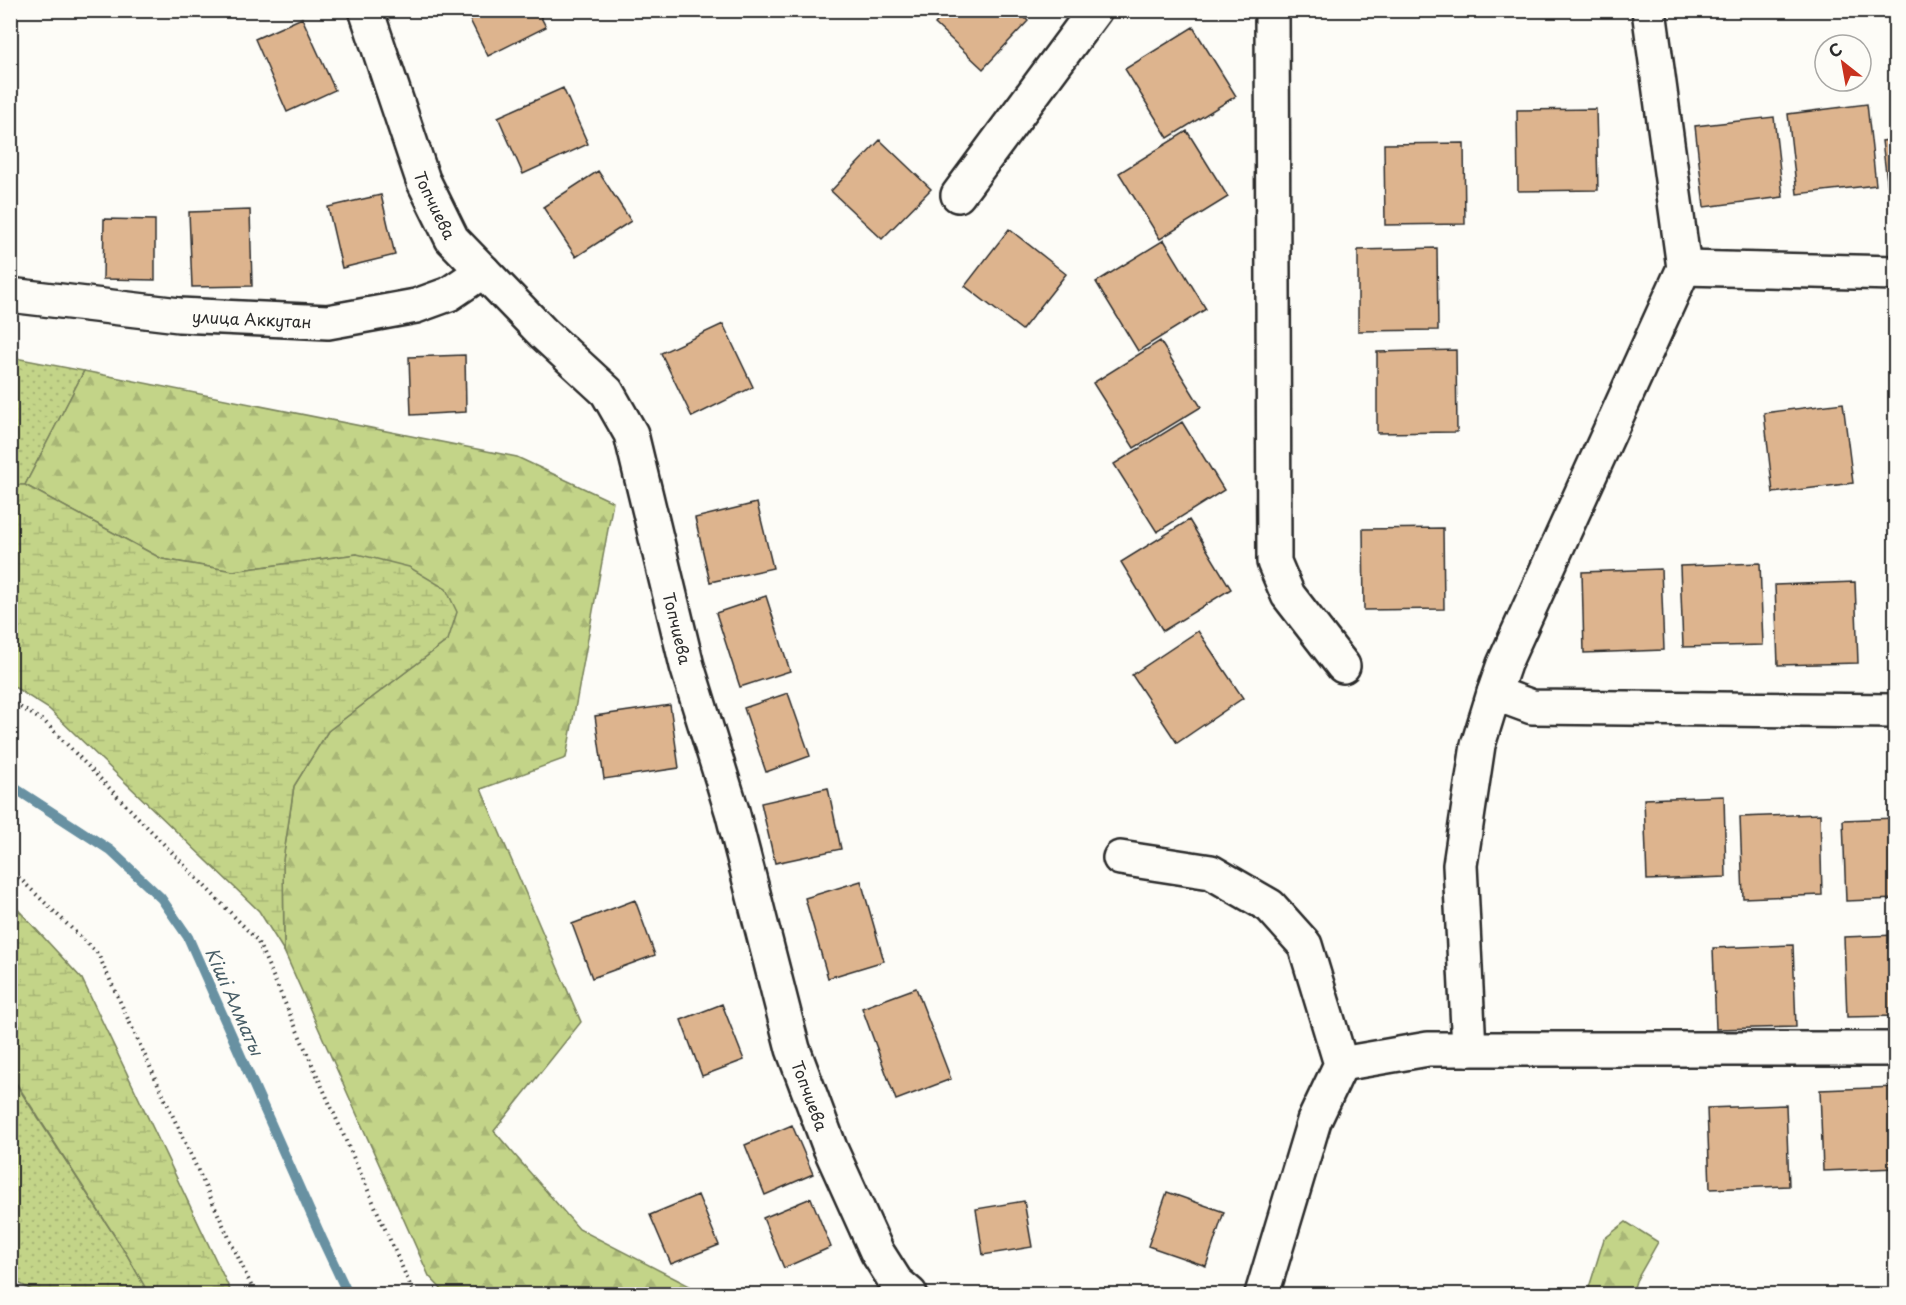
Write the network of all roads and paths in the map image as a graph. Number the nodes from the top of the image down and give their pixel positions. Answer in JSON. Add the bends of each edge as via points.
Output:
{"nodes":[{"id":1,"x":366,"y":10,"type":"edge"},
{"id":2,"x":1095,"y":10,"type":"edge"},
{"id":3,"x":1272,"y":10,"type":"edge"},
{"id":4,"x":1649,"y":10,"type":"edge"},
{"id":5,"x":958,"y":195,"type":"dead end"},
{"id":6,"x":1684,"y":268,"type":"junction"},
{"id":7,"x":483,"y":271,"type":"junction"},
{"id":8,"x":1896,"y":273,"type":"edge"},
{"id":9,"x":10,"y":295,"type":"edge"},
{"id":10,"x":1343,"y":666,"type":"dead end"},
{"id":11,"x":1494,"y":693,"type":"junction"},
{"id":12,"x":10,"y":701,"type":"edge"},
{"id":13,"x":1896,"y":711,"type":"edge"},
{"id":14,"x":1120,"y":858,"type":"dead end"},
{"id":15,"x":10,"y":869,"type":"edge"},
{"id":16,"x":1469,"y":1049,"type":"junction"},
{"id":17,"x":1896,"y":1049,"type":"edge"},
{"id":18,"x":1341,"y":1064,"type":"junction"},
{"id":19,"x":255,"y":1294,"type":"edge"},
{"id":20,"x":414,"y":1294,"type":"edge"},
{"id":21,"x":910,"y":1294,"type":"edge"},
{"id":22,"x":1262,"y":1294,"type":"edge"}],
"edges":[{"from":1,"to":7,"type":"street","name":"Топчиева","via":[[423,180],[452,239]]},
{"from":2,"to":5,"type":"street"},
{"from":3,"to":10,"type":"street","via":[[1274,562],[1288,595]]},
{"from":4,"to":6,"type":"street"},
{"from":6,"to":8,"type":"street"},
{"from":6,"to":11,"type":"street"},
{"from":7,"to":9,"type":"street","name":"улица Аккутан","via":[[449,294],[416,306],[328,322],[179,315]]},
{"from":7,"to":21,"type":"street","name":"Топчиева","via":[[607,392],[631,434],[687,666],[732,811],[793,1049],[830,1148],[877,1251],[897,1282]]},
{"from":11,"to":13,"type":"street","via":[[1532,707]]},
{"from":11,"to":16,"type":"street","via":[[1478,745],[1460,865]]},
{"from":12,"to":20,"type":"path","via":[[45,722],[257,940]]},
{"from":14,"to":18,"type":"street","via":[[1211,872],[1270,906],[1305,945]]},
{"from":15,"to":19,"type":"path","via":[[98,954]]},
{"from":16,"to":17,"type":"street"},
{"from":16,"to":18,"type":"street","via":[[1428,1049]]},
{"from":18,"to":22,"type":"street","via":[[1314,1121]]}]}
